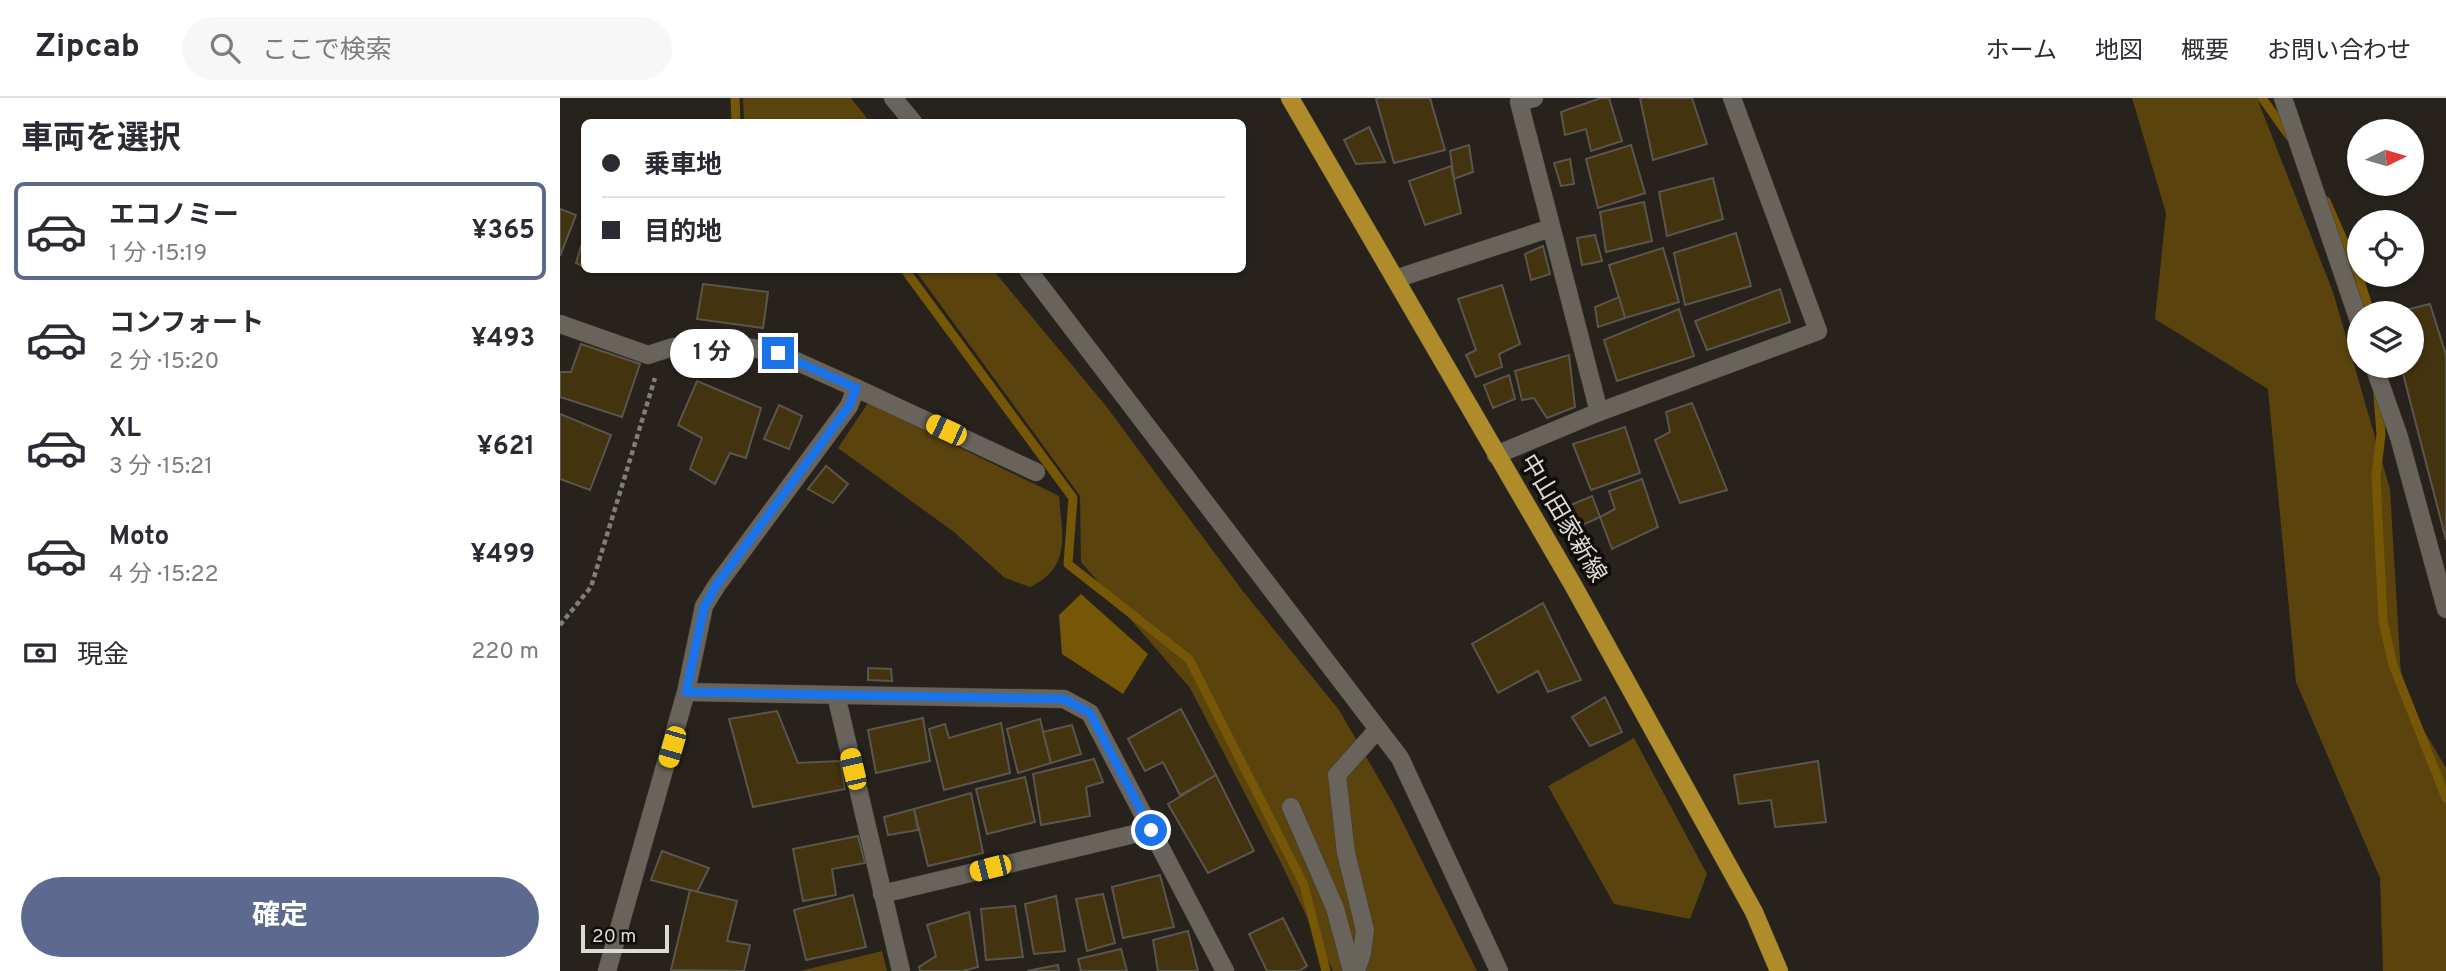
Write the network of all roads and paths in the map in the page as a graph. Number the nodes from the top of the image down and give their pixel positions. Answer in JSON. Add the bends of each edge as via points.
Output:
{"nodes":[{"id":1,"x":893,"y":98,"type":"edge"},
{"id":2,"x":1290,"y":98,"type":"edge"},
{"id":3,"x":1534,"y":98,"type":"edge"},
{"id":4,"x":1732,"y":98,"type":"edge"},
{"id":5,"x":2283,"y":98,"type":"edge"},
{"id":6,"x":910,"y":119,"type":"edge"},
{"id":7,"x":1551,"y":228,"type":"junction"},
{"id":8,"x":1030,"y":273,"type":"edge"},
{"id":9,"x":1395,"y":279,"type":"junction"},
{"id":10,"x":2352,"y":301,"type":"edge"},
{"id":11,"x":561,"y":328,"type":"edge"},
{"id":12,"x":663,"y":350,"type":"junction"},
{"id":13,"x":2378,"y":378,"type":"edge"},
{"id":14,"x":856,"y":388,"type":"junction"},
{"id":15,"x":1599,"y":412,"type":"junction"},
{"id":16,"x":1496,"y":456,"type":"junction"},
{"id":17,"x":1036,"y":472,"type":"dead end"},
{"id":18,"x":2446,"y":608,"type":"edge"},
{"id":19,"x":560,"y":625,"type":"edge"},
{"id":20,"x":686,"y":692,"type":"junction"},
{"id":21,"x":836,"y":695,"type":"junction"},
{"id":22,"x":1378,"y":729,"type":"junction"},
{"id":23,"x":1291,"y":807,"type":"dead end"},
{"id":24,"x":1151,"y":830,"type":"junction"},
{"id":25,"x":883,"y":894,"type":"junction"},
{"id":26,"x":607,"y":971,"type":"edge"},
{"id":27,"x":901,"y":971,"type":"edge"},
{"id":28,"x":1225,"y":971,"type":"edge"},
{"id":29,"x":1354,"y":971,"type":"edge"},
{"id":30,"x":1499,"y":971,"type":"edge"},
{"id":31,"x":1779,"y":971,"type":"edge"}],
"edges":[{"from":1,"to":6,"type":"street"},
{"from":2,"to":9,"type":"main road","name":"中山田家新線"},
{"from":3,"to":7,"type":"street","via":[[1519,102]]},
{"from":4,"to":15,"type":"street","via":[[1818,331]]},
{"from":5,"to":10,"type":"street"},
{"from":7,"to":9,"type":"street"},
{"from":7,"to":15,"type":"street"},
{"from":8,"to":22,"type":"street"},
{"from":9,"to":16,"type":"main road","name":"中山田家新線"},
{"from":11,"to":12,"type":"street","via":[[648,355]]},
{"from":12,"to":14,"type":"street","via":[[712,340],[778,353]]},
{"from":12,"to":19,"type":"path","via":[[591,586]]},
{"from":13,"to":18,"type":"street"},
{"from":14,"to":17,"type":"street"},
{"from":14,"to":20,"type":"street","via":[[849,406],[704,607]]},
{"from":15,"to":16,"type":"street"},
{"from":16,"to":31,"type":"main road","name":"中山田家新線","via":[[1676,769],[1754,912]]},
{"from":20,"to":21,"type":"street"},
{"from":20,"to":26,"type":"street"},
{"from":21,"to":24,"type":"street","via":[[1064,699],[1090,713]]},
{"from":21,"to":25,"type":"street"},
{"from":22,"to":29,"type":"street","via":[[1337,775],[1346,853],[1364,930],[1362,953]]},
{"from":22,"to":30,"type":"street","via":[[1400,758]]},
{"from":23,"to":29,"type":"street","via":[[1335,908]]},
{"from":24,"to":25,"type":"street"},
{"from":24,"to":28,"type":"street"},
{"from":25,"to":27,"type":"street"}]}
